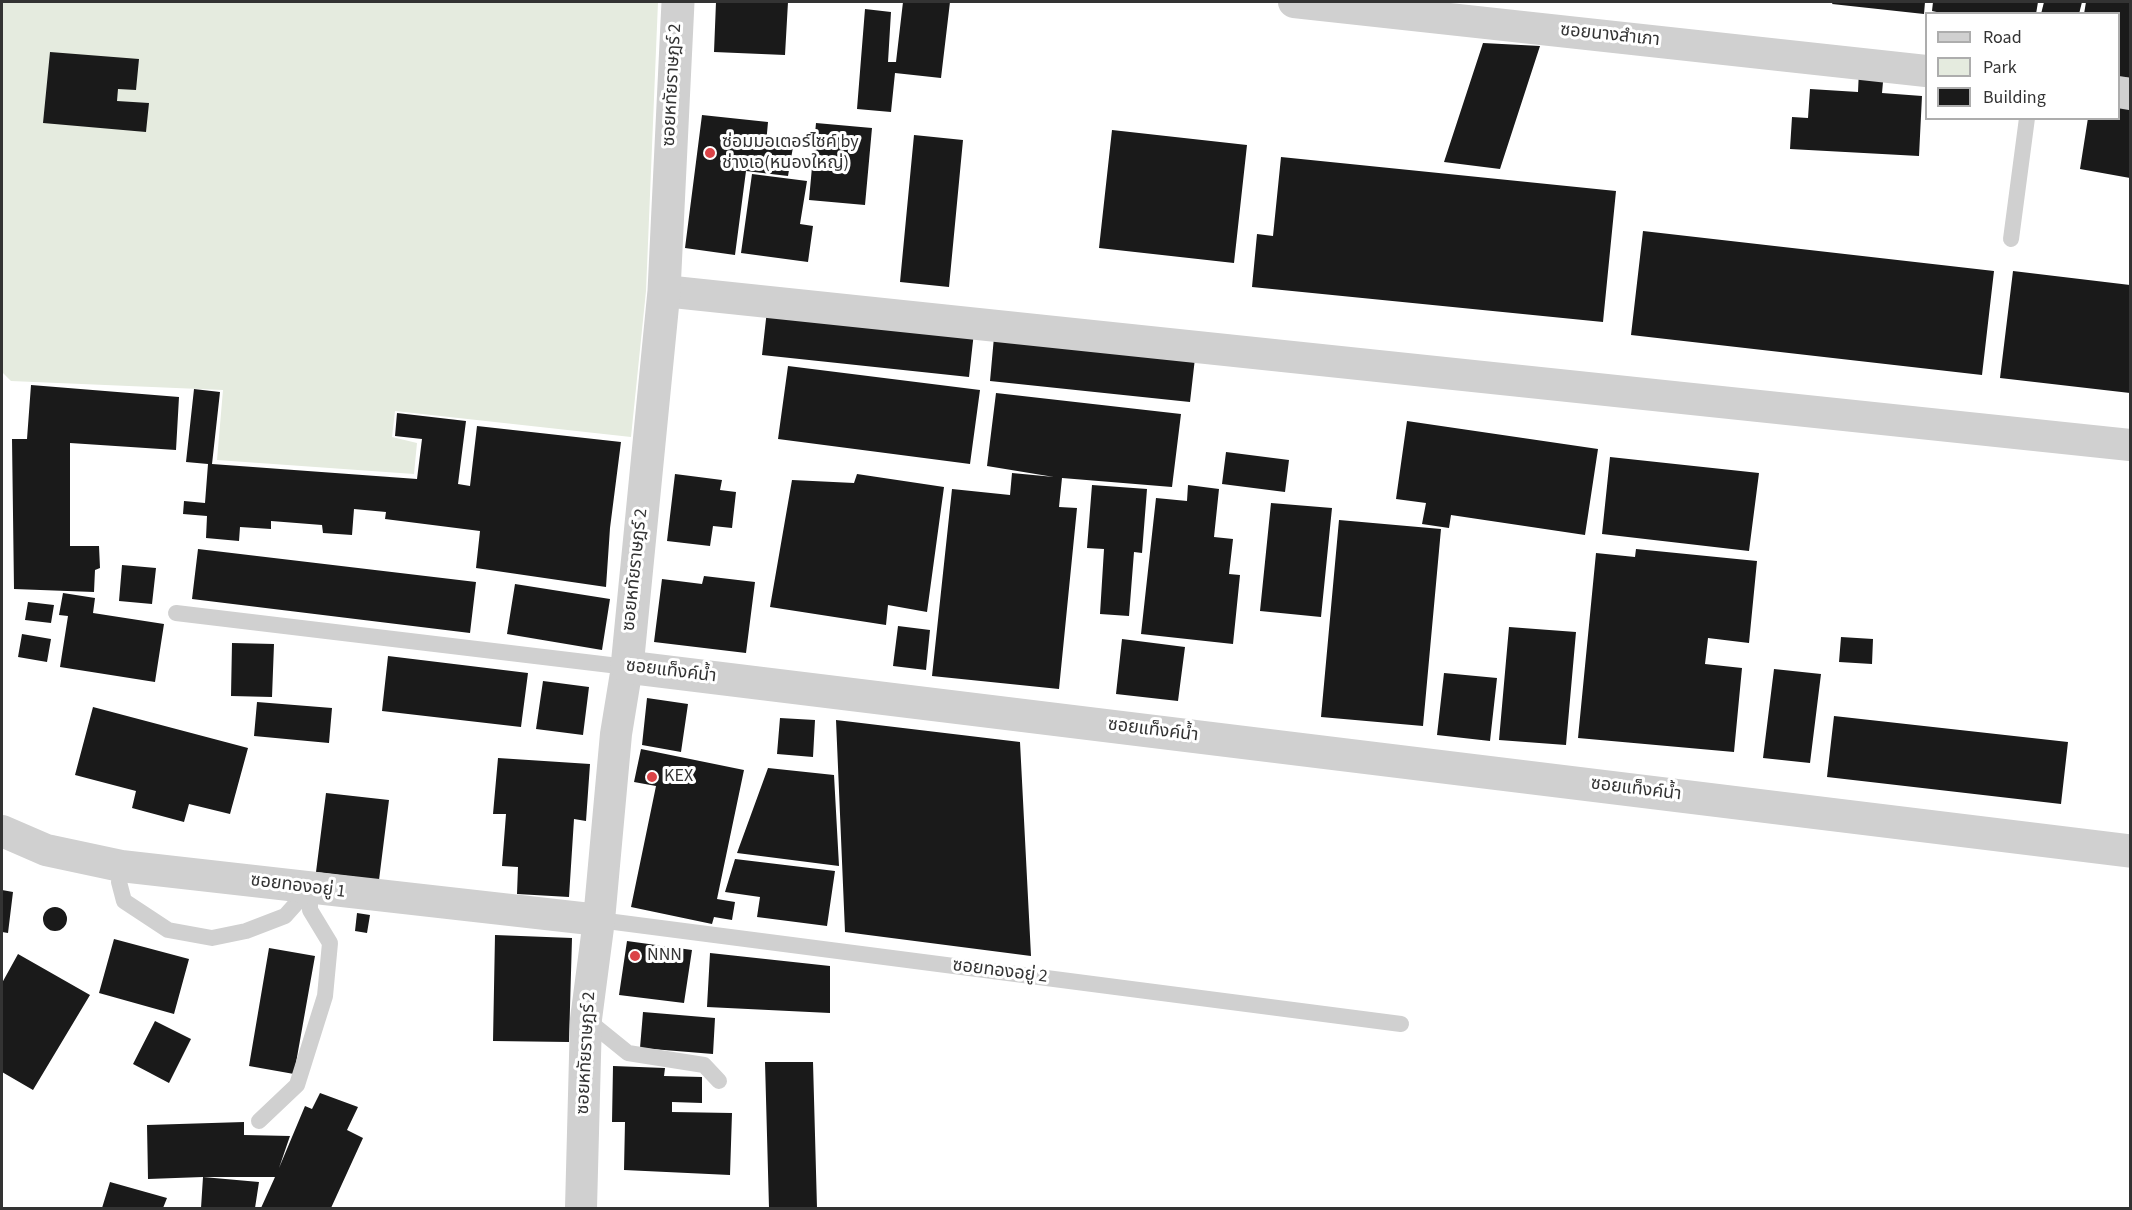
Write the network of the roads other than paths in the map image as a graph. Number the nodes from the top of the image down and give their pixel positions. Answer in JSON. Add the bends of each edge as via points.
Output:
{"nodes":[{"id":1,"x":678,"y":2,"type":"edge"},
{"id":2,"x":1294,"y":2,"type":"edge"},
{"id":3,"x":1925,"y":71,"type":"edge"},
{"id":4,"x":2027,"y":120,"type":"edge"},
{"id":5,"x":2011,"y":239,"type":"dead end"},
{"id":6,"x":664,"y":291,"type":"junction"},
{"id":7,"x":2130,"y":445,"type":"edge"},
{"id":8,"x":176,"y":612,"type":"dead end"},
{"id":9,"x":627,"y":667,"type":"junction"},
{"id":10,"x":2,"y":831,"type":"edge"},
{"id":11,"x":2130,"y":850,"type":"edge"},
{"id":12,"x":121,"y":866,"type":"junction"},
{"id":13,"x":310,"y":888,"type":"junction"},
{"id":14,"x":599,"y":920,"type":"junction"},
{"id":15,"x":586,"y":1019,"type":"junction"},
{"id":16,"x":1401,"y":1024,"type":"dead end"},
{"id":17,"x":718,"y":1081,"type":"dead end"},
{"id":18,"x":259,"y":1121,"type":"dead end"},
{"id":19,"x":581,"y":1209,"type":"edge"}],
"edges":[{"from":1,"to":6,"type":"street","name":"ซอยหทัยราษฎร์ 2"},
{"from":2,"to":3,"type":"street","name":"ซอยนางสำเภา"},
{"from":4,"to":5,"type":"lane"},
{"from":6,"to":7,"type":"street"},
{"from":6,"to":9,"type":"street","name":"ซอยหทัยราษฎร์ 2"},
{"from":8,"to":9,"type":"lane","name":"ซอยแท็งค์น้ำ"},
{"from":9,"to":11,"type":"street","name":"ซอยแท็งค์น้ำ"},
{"from":9,"to":14,"type":"street","name":"ซอยหทัยราษฎร์ 2","via":[[616,734]]},
{"from":10,"to":12,"type":"street","name":"ซอยทองอยู่ 1","via":[[46,850]]},
{"from":12,"to":13,"type":"street","name":"ซอยทองอยู่ 1"},
{"from":12,"to":13,"type":"lane","via":[[124,901],[168,930],[212,938],[246,931],[285,916]]},
{"from":13,"to":14,"type":"street","name":"ซอยทองอยู่ 1"},
{"from":13,"to":18,"type":"lane","via":[[310,910],[330,943],[325,996],[297,1085]]},
{"from":14,"to":15,"type":"street","name":"ซอยหทัยราษฎร์ 2"},
{"from":14,"to":16,"type":"lane","name":"ซอยทองอยู่ 2"},
{"from":15,"to":17,"type":"lane","via":[[628,1053],[704,1065]]},
{"from":15,"to":19,"type":"street","name":"ซอยหทัยราษฎร์ 2"}]}
